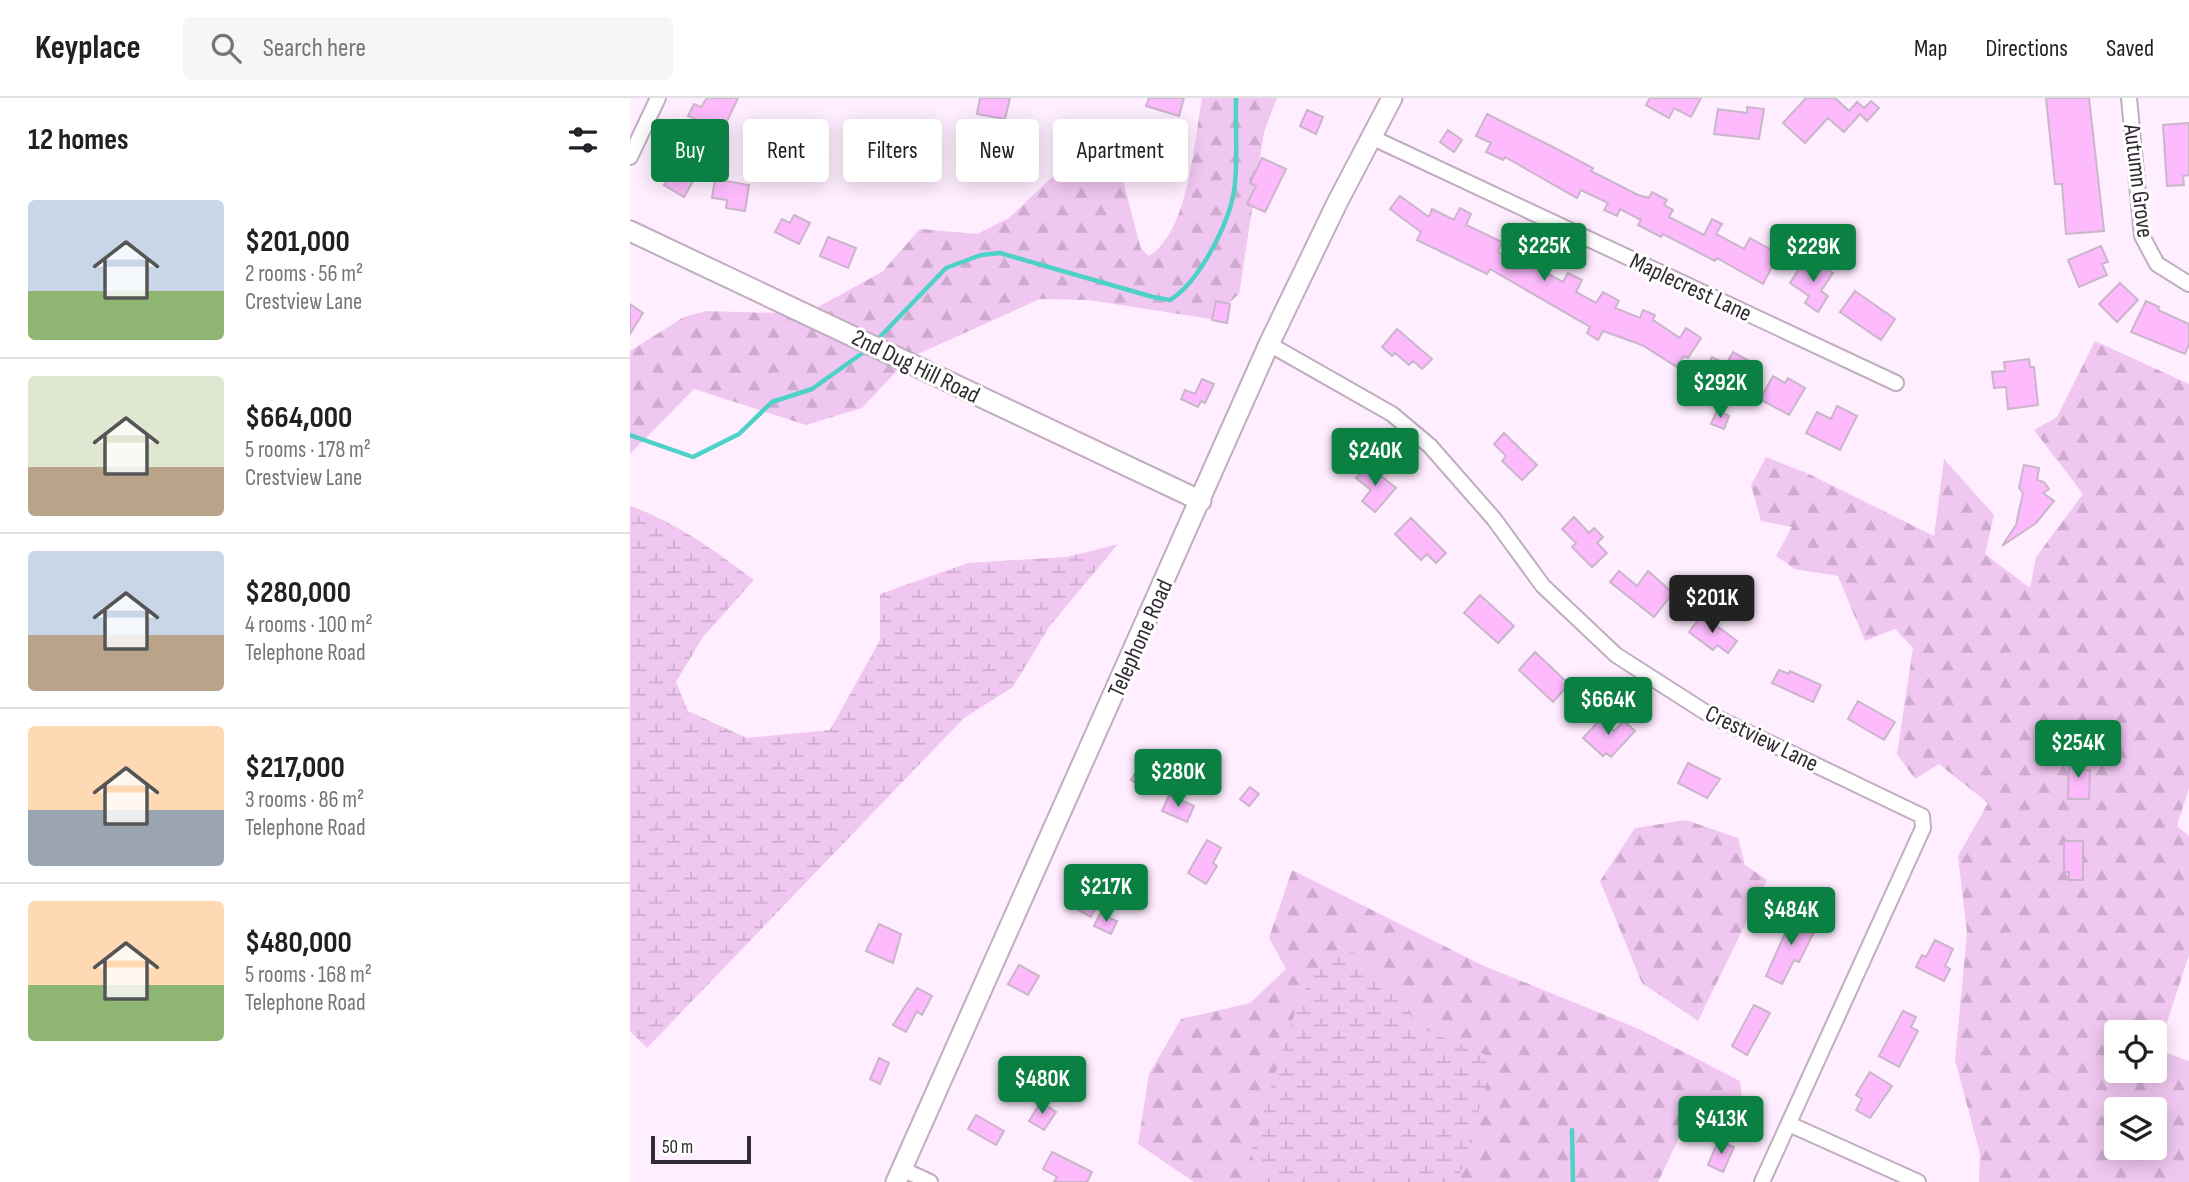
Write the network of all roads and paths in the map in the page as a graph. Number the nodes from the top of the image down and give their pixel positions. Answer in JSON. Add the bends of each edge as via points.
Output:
{"nodes":[{"id":1,"x":659,"y":98,"type":"edge"},
{"id":2,"x":1392,"y":98,"type":"edge"},
{"id":3,"x":2129,"y":98,"type":"edge"},
{"id":4,"x":1371,"y":136,"type":"junction"},
{"id":5,"x":630,"y":157,"type":"edge"},
{"id":6,"x":630,"y":231,"type":"edge"},
{"id":7,"x":2189,"y":284,"type":"edge"},
{"id":8,"x":1269,"y":344,"type":"junction"},
{"id":9,"x":1896,"y":383,"type":"dead end"},
{"id":10,"x":1201,"y":501,"type":"junction"},
{"id":11,"x":1789,"y":1124,"type":"junction"},
{"id":12,"x":899,"y":1175,"type":"edge"},
{"id":13,"x":930,"y":1182,"type":"edge"},
{"id":14,"x":1762,"y":1182,"type":"edge"},
{"id":15,"x":1918,"y":1182,"type":"edge"}],
"edges":[{"from":1,"to":5,"type":"street"},
{"from":2,"to":4,"type":"street","name":"Telephone Road"},
{"from":3,"to":7,"type":"street","name":"Autumn Grove","via":[[2142,236],[2157,264]]},
{"from":4,"to":8,"type":"street","name":"Telephone Road"},
{"from":4,"to":9,"type":"street","name":"Maplecrest Lane"},
{"from":6,"to":10,"type":"street","name":"2nd Dug Hill Road"},
{"from":8,"to":10,"type":"street","name":"Telephone Road"},
{"from":8,"to":11,"type":"street","name":"Crestview Lane","via":[[1392,414],[1430,446],[1494,519],[1543,586],[1616,655],[1705,712],[1922,816],[1923,828]]},
{"from":10,"to":12,"type":"street","name":"Telephone Road"},
{"from":11,"to":14,"type":"street"},
{"from":11,"to":15,"type":"street"},
{"from":12,"to":13,"type":"street"}]}
